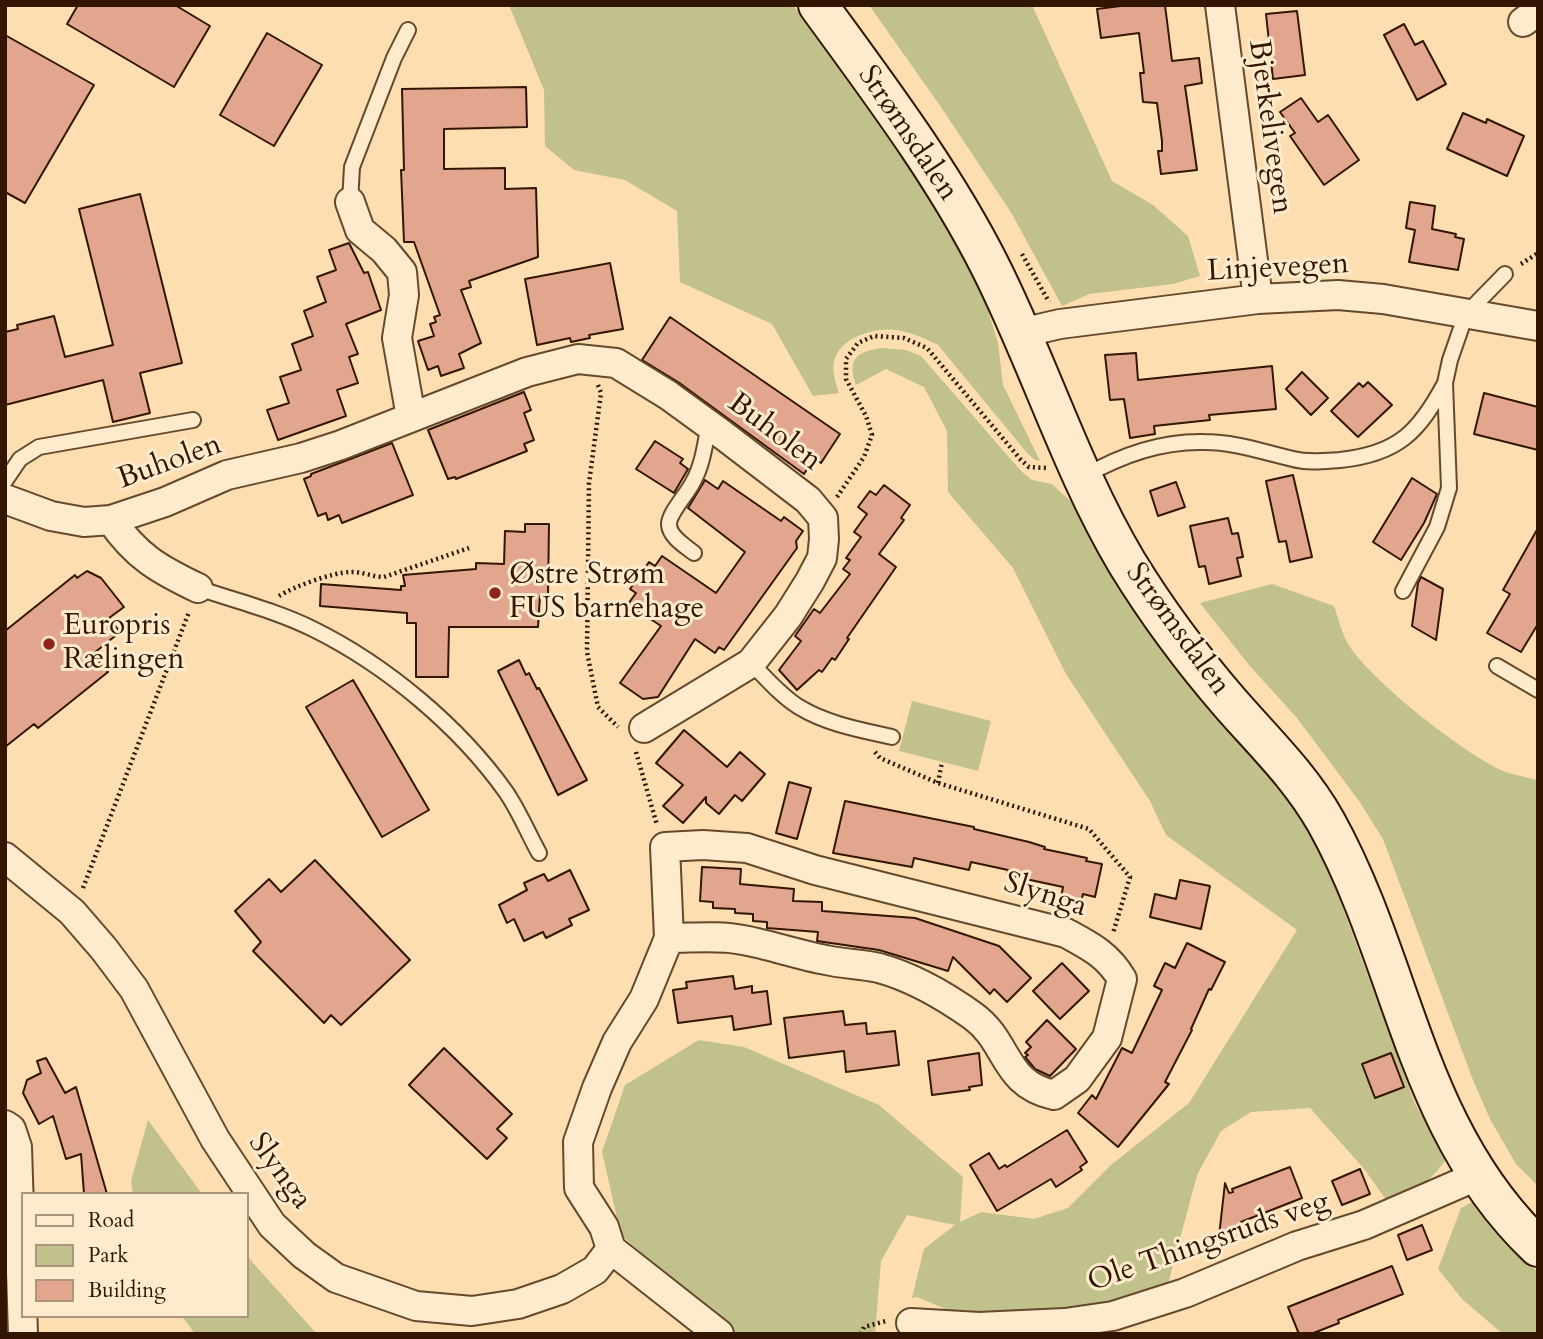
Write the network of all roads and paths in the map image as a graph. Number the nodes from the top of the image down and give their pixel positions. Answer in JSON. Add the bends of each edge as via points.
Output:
{"nodes":[{"id":1,"x":818,"y":5,"type":"edge"},
{"id":2,"x":1220,"y":5,"type":"edge"},
{"id":3,"x":408,"y":30,"type":"dead end"},
{"id":4,"x":350,"y":202,"type":"joint"},
{"id":5,"x":1505,"y":274,"type":"dead end"},
{"id":6,"x":1258,"y":299,"type":"junction"},
{"id":7,"x":1466,"y":314,"type":"junction"},
{"id":8,"x":1538,"y":327,"type":"edge"},
{"id":9,"x":1021,"y":333,"type":"junction"},
{"id":10,"x":589,"y":360,"type":"junction"},
{"id":11,"x":1446,"y":383,"type":"junction"},
{"id":12,"x":411,"y":417,"type":"junction"},
{"id":13,"x":193,"y":419,"type":"dead end"},
{"id":14,"x":709,"y":424,"type":"junction"},
{"id":15,"x":1078,"y":469,"type":"junction"},
{"id":16,"x":5,"y":481,"type":"edge"},
{"id":17,"x":5,"y":499,"type":"edge"},
{"id":18,"x":823,"y":517,"type":"junction"},
{"id":19,"x":111,"y":520,"type":"junction"},
{"id":20,"x":468,"y":548,"type":"dead end"},
{"id":21,"x":694,"y":553,"type":"dead end"},
{"id":22,"x":198,"y":588,"type":"junction"},
{"id":23,"x":1403,"y":590,"type":"dead end"},
{"id":24,"x":263,"y":611,"type":"junction"},
{"id":25,"x":751,"y":663,"type":"junction"},
{"id":26,"x":1497,"y":666,"type":"dead end"},
{"id":27,"x":1537,"y":688,"type":"edge"},
{"id":28,"x":854,"y":729,"type":"junction"},
{"id":29,"x":638,"y":735,"type":"junction"},
{"id":30,"x":892,"y":737,"type":"dead end"},
{"id":31,"x":942,"y":762,"type":"dead end"},
{"id":32,"x":938,"y":783,"type":"junction"},
{"id":33,"x":665,"y":847,"type":"junction"},
{"id":34,"x":539,"y":853,"type":"dead end"},
{"id":35,"x":5,"y":857,"type":"edge"},
{"id":36,"x":72,"y":912,"type":"junction"},
{"id":37,"x":669,"y":938,"type":"junction"},
{"id":38,"x":1106,"y":958,"type":"junction"},
{"id":39,"x":5,"y":1125,"type":"edge"},
{"id":40,"x":1478,"y":1176,"type":"junction"},
{"id":41,"x":1538,"y":1247,"type":"edge"},
{"id":42,"x":611,"y":1249,"type":"junction"},
{"id":43,"x":21,"y":1272,"type":"edge"},
{"id":44,"x":911,"y":1323,"type":"dead end"},
{"id":45,"x":719,"y":1334,"type":"edge"}],
"edges":[{"from":1,"to":9,"type":"main road","name":"Strømsdalen","via":[[950,194]]},
{"from":2,"to":6,"type":"street","name":"Bjerkelivegen"},
{"from":3,"to":4,"type":"lane","via":[[352,167]]},
{"from":4,"to":12,"type":"street","via":[[360,230],[402,272],[404,295],[397,338]]},
{"from":5,"to":7,"type":"lane"},
{"from":6,"to":7,"type":"street","name":"Linjevegen","via":[[1338,295]]},
{"from":6,"to":9,"type":"street","name":"Linjevegen"},
{"from":7,"to":8,"type":"street","name":"Linjevegen"},
{"from":7,"to":11,"type":"lane"},
{"from":9,"to":15,"type":"main road","name":"Strømsdalen"},
{"from":10,"to":12,"type":"street","name":"Buholen","via":[[527,372]]},
{"from":10,"to":14,"type":"street","name":"Buholen","via":[[616,363]]},
{"from":10,"to":29,"type":"path","via":[[601,393],[589,483],[587,652],[598,707]]},
{"from":11,"to":15,"type":"lane","via":[[1412,433],[1371,455],[1311,462],[1206,441],[1154,446]]},
{"from":11,"to":23,"type":"lane","via":[[1449,488],[1437,527]]},
{"from":12,"to":19,"type":"street","name":"Buholen","via":[[301,458],[228,475]]},
{"from":13,"to":16,"type":"lane","via":[[39,447],[20,459]]},
{"from":14,"to":18,"type":"street","name":"Buholen","via":[[808,500]]},
{"from":14,"to":21,"type":"lane","via":[[701,464],[669,526]]},
{"from":15,"to":18,"type":"path","via":[[1029,467],[927,348],[904,338],[874,336],[852,348],[845,369],[870,427],[870,443]]},
{"from":15,"to":40,"type":"main road","name":"Strømsdalen","via":[[1127,561],[1169,626],[1296,776],[1326,823],[1366,909],[1428,1081]]},
{"from":17,"to":19,"type":"street","name":"Buholen","via":[[51,516],[84,522]]},
{"from":18,"to":25,"type":"street","name":"Buholen","via":[[822,558],[788,616]]},
{"from":19,"to":22,"type":"street","name":"Buholen","via":[[144,559]]},
{"from":20,"to":24,"type":"path","via":[[384,577],[351,571],[319,579],[281,594]]},
{"from":22,"to":24,"type":"lane","name":"Buholen"},
{"from":22,"to":36,"type":"path"},
{"from":24,"to":34,"type":"lane","name":"Buholen","via":[[314,629],[398,682],[480,759],[507,794]]},
{"from":25,"to":28,"type":"lane","via":[[800,708]]},
{"from":25,"to":29,"type":"street","name":"Buholen"},
{"from":26,"to":27,"type":"lane"},
{"from":28,"to":30,"type":"lane"},
{"from":28,"to":32,"type":"path","via":[[880,758]]},
{"from":29,"to":33,"type":"path"},
{"from":31,"to":32,"type":"path"},
{"from":32,"to":38,"type":"path","via":[[1089,829],[1130,877]]},
{"from":33,"to":37,"type":"street"},
{"from":33,"to":38,"type":"street","name":"Slynga","via":[[747,848],[815,870],[1066,933]]},
{"from":35,"to":36,"type":"street","name":"Slynga"},
{"from":36,"to":42,"type":"street","name":"Slynga","via":[[134,989],[215,1139],[272,1225],[336,1278],[416,1306],[472,1311],[518,1304],[562,1289],[595,1270]]},
{"from":37,"to":38,"type":"street","name":"Slynga","via":[[741,939],[878,968],[914,981],[975,1018],[989,1031],[1020,1079],[1054,1095],[1077,1079],[1107,1038],[1122,979]]},
{"from":37,"to":42,"type":"street","via":[[644,999],[617,1042],[578,1142],[579,1188],[604,1227]]},
{"from":39,"to":43,"type":"street","via":[[17,1147]]},
{"from":40,"to":41,"type":"main road","name":"Strømsdalen"},
{"from":40,"to":44,"type":"street","name":"Ole Thingsruds veg","via":[[1364,1225],[1113,1317],[979,1327]]},
{"from":42,"to":45,"type":"street"}]}
